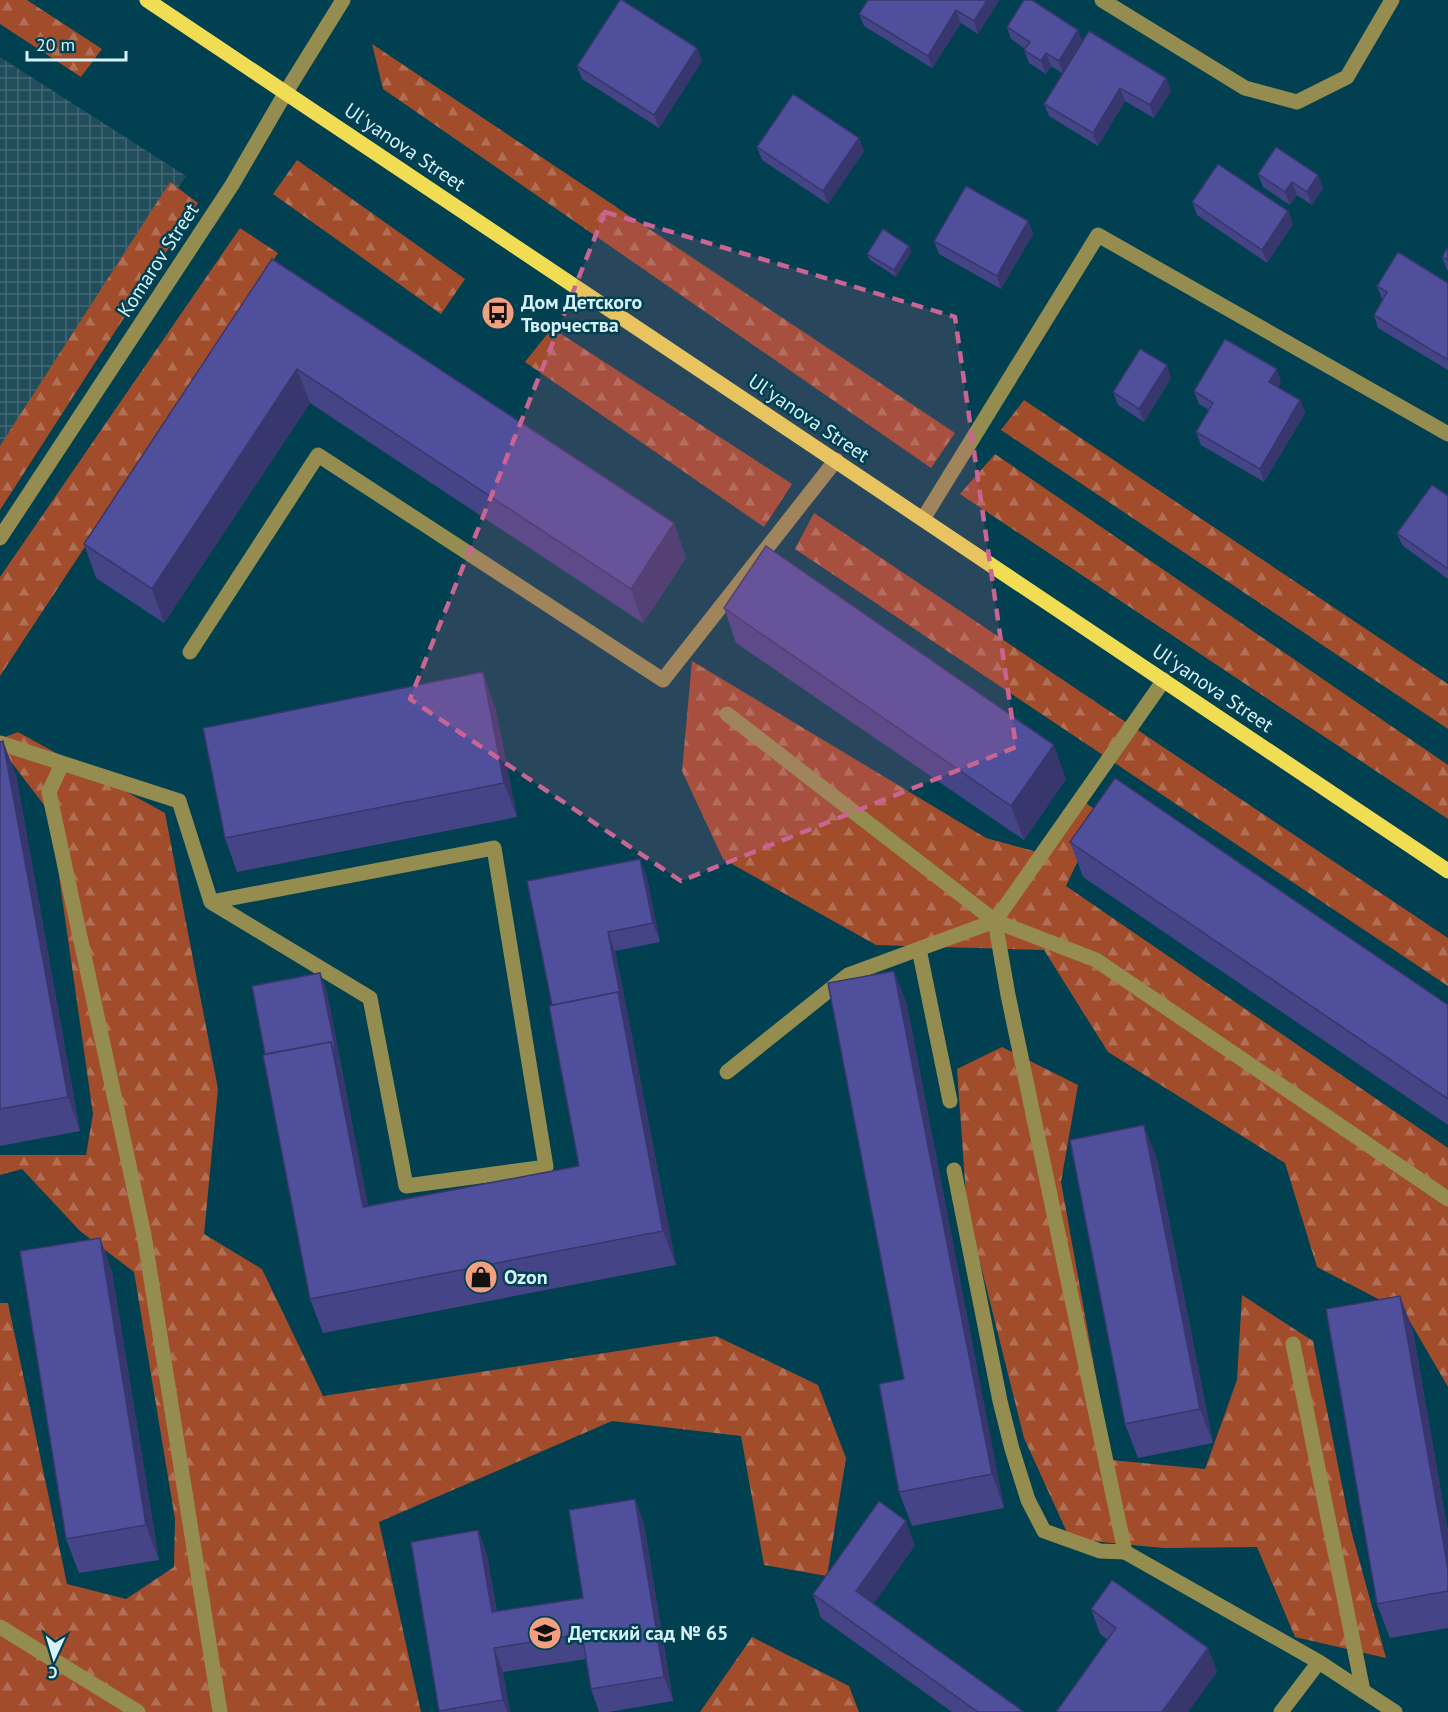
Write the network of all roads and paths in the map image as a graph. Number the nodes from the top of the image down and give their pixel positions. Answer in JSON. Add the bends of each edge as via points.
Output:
{"nodes":[{"id":1,"x":147,"y":0,"type":"edge"},
{"id":2,"x":343,"y":0,"type":"edge"},
{"id":3,"x":1102,"y":0,"type":"edge"},
{"id":4,"x":1392,"y":0,"type":"edge"},
{"id":5,"x":286,"y":92,"type":"junction"},
{"id":6,"x":1448,"y":434,"type":"edge"},
{"id":7,"x":836,"y":460,"type":"junction"},
{"id":8,"x":923,"y":519,"type":"junction"},
{"id":9,"x":0,"y":538,"type":"edge"},
{"id":10,"x":190,"y":652,"type":"dead end"},
{"id":11,"x":1164,"y":680,"type":"junction"},
{"id":12,"x":727,"y":714,"type":"dead end"},
{"id":13,"x":0,"y":743,"type":"edge"},
{"id":14,"x":62,"y":764,"type":"junction"},
{"id":15,"x":1448,"y":871,"type":"edge"},
{"id":16,"x":211,"y":902,"type":"junction"},
{"id":17,"x":994,"y":921,"type":"junction"},
{"id":18,"x":919,"y":949,"type":"junction"},
{"id":19,"x":727,"y":1072,"type":"dead end"},
{"id":20,"x":950,"y":1101,"type":"dead end"},
{"id":21,"x":954,"y":1170,"type":"dead end"},
{"id":22,"x":1448,"y":1199,"type":"edge"},
{"id":23,"x":1293,"y":1344,"type":"dead end"},
{"id":24,"x":1125,"y":1552,"type":"junction"},
{"id":25,"x":0,"y":1627,"type":"edge"},
{"id":26,"x":1319,"y":1662,"type":"junction"},
{"id":27,"x":1363,"y":1691,"type":"junction"},
{"id":28,"x":138,"y":1712,"type":"edge"},
{"id":29,"x":220,"y":1712,"type":"edge"},
{"id":30,"x":1281,"y":1712,"type":"edge"},
{"id":31,"x":1395,"y":1712,"type":"edge"}],
"edges":[{"from":1,"to":5,"type":"main road","name":"Ul'yanova Street"},
{"from":2,"to":5,"type":"street","name":"Komarov Street"},
{"from":3,"to":4,"type":"street","via":[[1245,88],[1297,102],[1347,77]]},
{"from":5,"to":7,"type":"main road","name":"Ul'yanova Street"},
{"from":5,"to":9,"type":"street","name":"Komarov Street","via":[[232,185]]},
{"from":6,"to":8,"type":"street","via":[[1098,235]]},
{"from":7,"to":8,"type":"main road","name":"Ul'yanova Street"},
{"from":7,"to":10,"type":"street","via":[[663,680],[318,455]]},
{"from":8,"to":11,"type":"main road","name":"Ul'yanova Street"},
{"from":11,"to":15,"type":"main road","name":"Ul'yanova Street"},
{"from":11,"to":17,"type":"street"},
{"from":12,"to":17,"type":"street"},
{"from":13,"to":14,"type":"street"},
{"from":14,"to":16,"type":"street","via":[[179,801]]},
{"from":14,"to":29,"type":"street","via":[[49,792],[144,1235]]},
{"from":16,"to":16,"type":"street","via":[[370,998],[406,1186],[546,1167],[494,848]]},
{"from":17,"to":18,"type":"street"},
{"from":17,"to":22,"type":"street","via":[[1096,960]]},
{"from":17,"to":24,"type":"street"},
{"from":18,"to":19,"type":"street","via":[[848,975]]},
{"from":18,"to":20,"type":"street"},
{"from":21,"to":24,"type":"street","via":[[1000,1401],[1028,1500],[1044,1531],[1100,1551]]},
{"from":23,"to":27,"type":"street"},
{"from":24,"to":26,"type":"street"},
{"from":25,"to":28,"type":"street"},
{"from":26,"to":27,"type":"street"},
{"from":26,"to":30,"type":"street"},
{"from":27,"to":31,"type":"street"}]}
